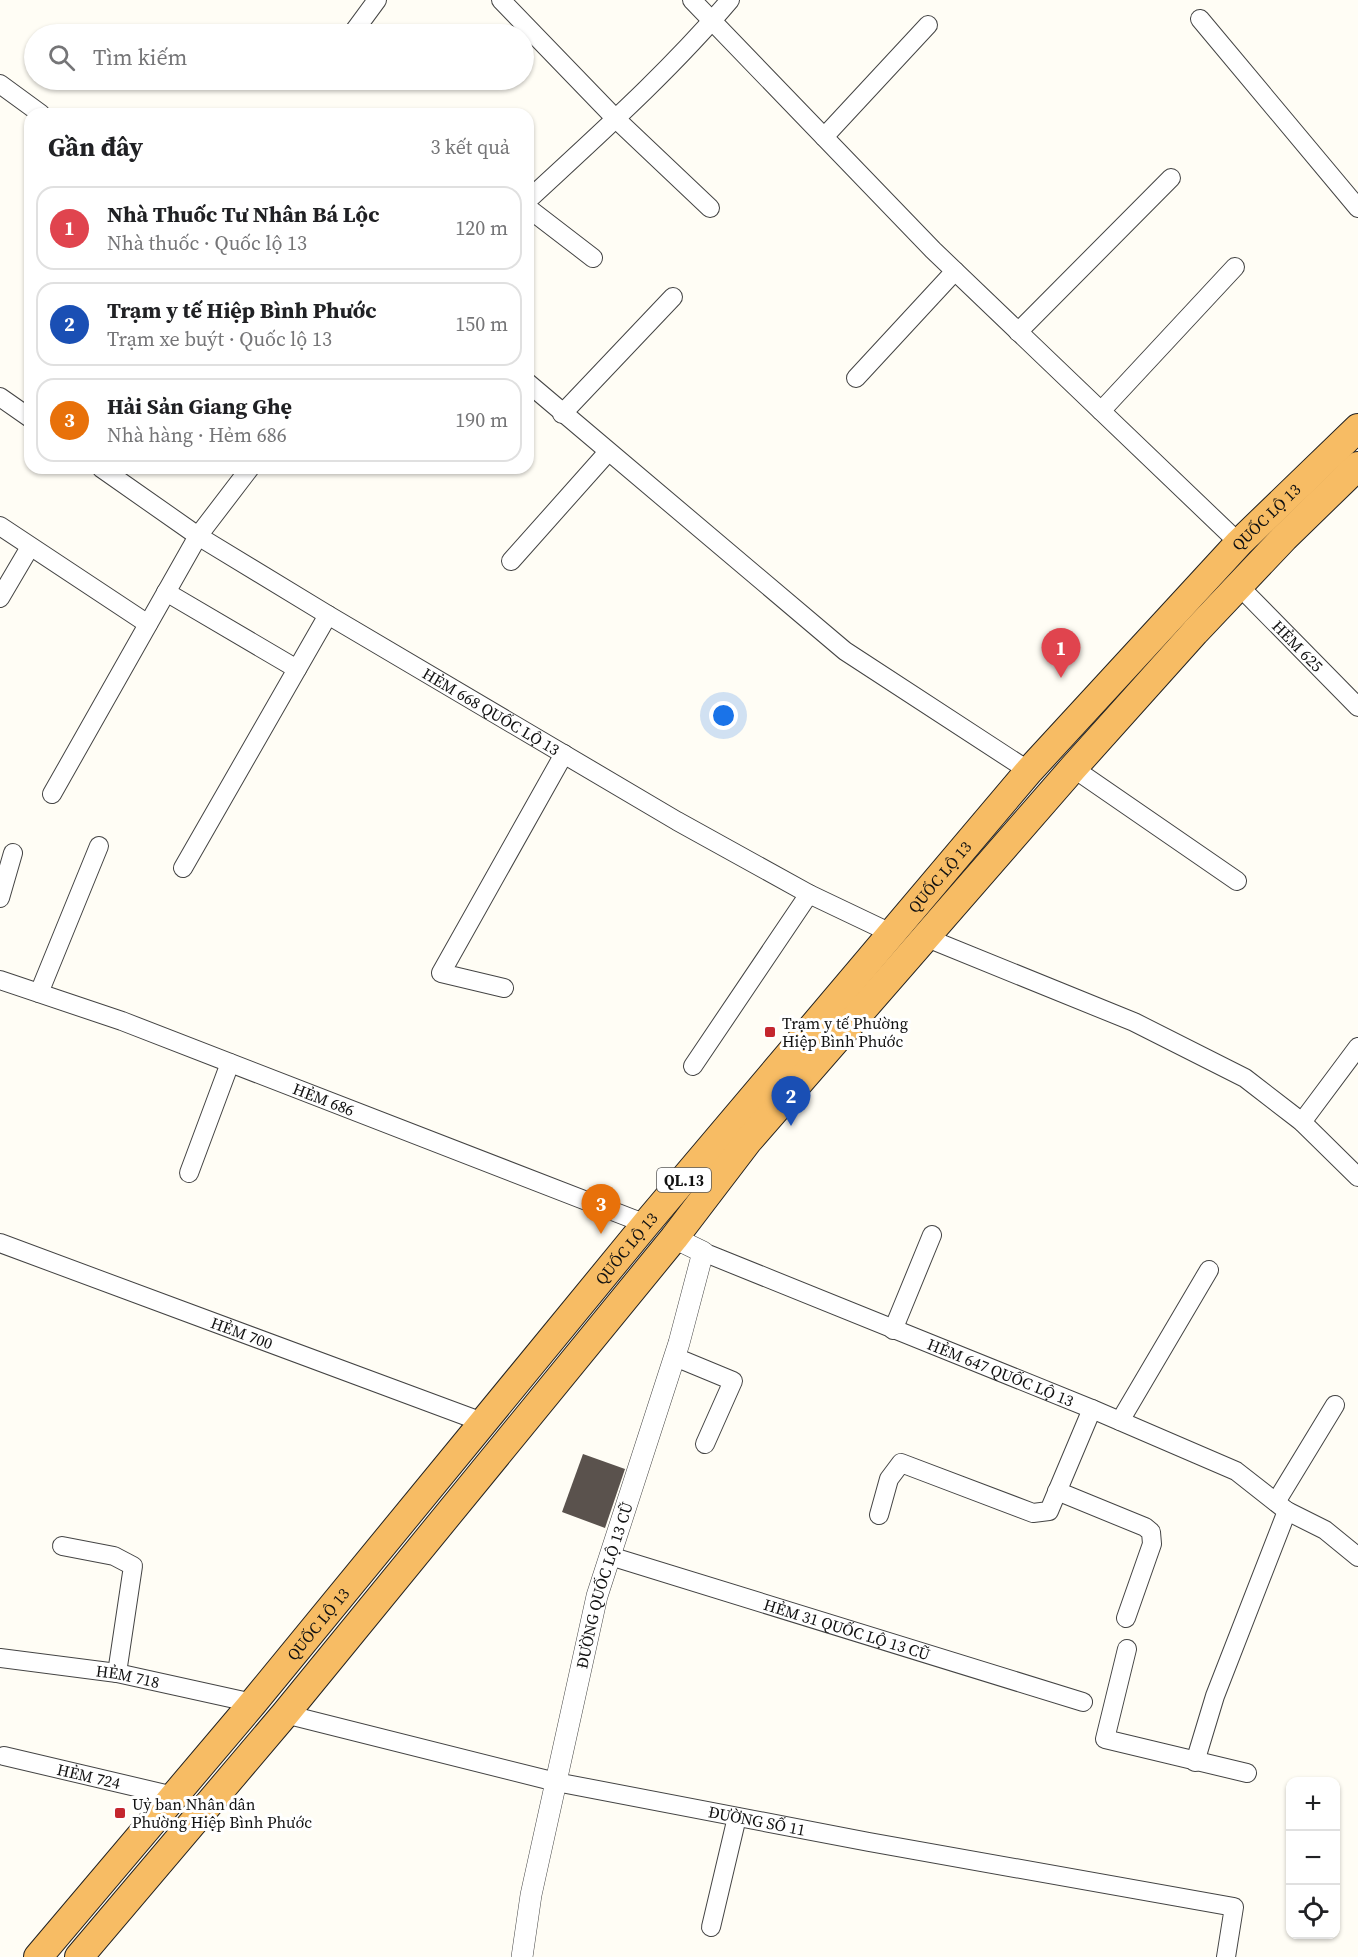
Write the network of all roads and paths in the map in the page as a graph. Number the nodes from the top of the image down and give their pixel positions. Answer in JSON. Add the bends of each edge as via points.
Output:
{"nodes":[{"id":1,"x":377,"y":0,"type":"edge"},
{"id":2,"x":501,"y":0,"type":"edge"},
{"id":3,"x":692,"y":0,"type":"edge"},
{"id":4,"x":730,"y":0,"type":"edge"},
{"id":5,"x":1200,"y":19,"type":"dead end"},
{"id":6,"x":712,"y":22,"type":"junction"},
{"id":7,"x":359,"y":24,"type":"edge"},
{"id":8,"x":524,"y":24,"type":"edge"},
{"id":9,"x":928,"y":25,"type":"dead end"},
{"id":10,"x":534,"y":34,"type":"edge"},
{"id":11,"x":0,"y":84,"type":"edge"},
{"id":12,"x":33,"y":108,"type":"edge"},
{"id":13,"x":615,"y":118,"type":"junction"},
{"id":14,"x":824,"y":137,"type":"junction"},
{"id":15,"x":1171,"y":178,"type":"dead end"},
{"id":16,"x":534,"y":194,"type":"edge"},
{"id":17,"x":710,"y":208,"type":"dead end"},
{"id":18,"x":1358,"y":208,"type":"edge"},
{"id":19,"x":534,"y":213,"type":"edge"},
{"id":20,"x":593,"y":258,"type":"dead end"},
{"id":21,"x":1235,"y":267,"type":"dead end"},
{"id":22,"x":955,"y":271,"type":"junction"},
{"id":23,"x":673,"y":297,"type":"dead end"},
{"id":24,"x":1018,"y":332,"type":"junction"},
{"id":25,"x":856,"y":378,"type":"dead end"},
{"id":26,"x":534,"y":388,"type":"edge"},
{"id":27,"x":0,"y":397,"type":"edge"},
{"id":28,"x":1101,"y":411,"type":"junction"},
{"id":29,"x":24,"y":414,"type":"edge"},
{"id":30,"x":562,"y":414,"type":"junction"},
{"id":31,"x":1358,"y":428,"type":"edge"},
{"id":32,"x":608,"y":452,"type":"junction"},
{"id":33,"x":1358,"y":466,"type":"edge"},
{"id":34,"x":110,"y":474,"type":"edge"},
{"id":35,"x":245,"y":474,"type":"edge"},
{"id":36,"x":0,"y":526,"type":"edge"},
{"id":37,"x":198,"y":536,"type":"junction"},
{"id":38,"x":1239,"y":543,"type":"junction"},
{"id":39,"x":30,"y":547,"type":"junction"},
{"id":40,"x":511,"y":561,"type":"dead end"},
{"id":41,"x":1239,"y":586,"type":"junction"},
{"id":42,"x":166,"y":592,"type":"junction"},
{"id":43,"x":0,"y":598,"type":"edge"},
{"id":44,"x":328,"y":615,"type":"junction"},
{"id":45,"x":148,"y":624,"type":"junction"},
{"id":46,"x":297,"y":669,"type":"junction"},
{"id":47,"x":1358,"y":706,"type":"edge"},
{"id":48,"x":564,"y":754,"type":"junction"},
{"id":49,"x":1073,"y":768,"type":"junction"},
{"id":50,"x":1029,"y":771,"type":"junction"},
{"id":51,"x":52,"y":794,"type":"dead end"},
{"id":52,"x":99,"y":846,"type":"dead end"},
{"id":53,"x":13,"y":853,"type":"dead end"},
{"id":54,"x":183,"y":868,"type":"dead end"},
{"id":55,"x":1237,"y":880,"type":"dead end"},
{"id":56,"x":810,"y":894,"type":"junction"},
{"id":57,"x":0,"y":898,"type":"edge"},
{"id":58,"x":893,"y":934,"type":"junction"},
{"id":59,"x":927,"y":938,"type":"junction"},
{"id":60,"x":0,"y":980,"type":"edge"},
{"id":61,"x":504,"y":988,"type":"dead end"},
{"id":62,"x":39,"y":993,"type":"junction"},
{"id":63,"x":1358,"y":1047,"type":"edge"},
{"id":64,"x":230,"y":1063,"type":"junction"},
{"id":65,"x":693,"y":1066,"type":"dead end"},
{"id":66,"x":1302,"y":1122,"type":"junction"},
{"id":67,"x":189,"y":1173,"type":"dead end"},
{"id":68,"x":1358,"y":1177,"type":"edge"},
{"id":69,"x":646,"y":1224,"type":"junction"},
{"id":70,"x":932,"y":1235,"type":"dead end"},
{"id":71,"x":674,"y":1238,"type":"junction"},
{"id":72,"x":0,"y":1243,"type":"edge"},
{"id":73,"x":703,"y":1252,"type":"junction"},
{"id":74,"x":1209,"y":1270,"type":"dead end"},
{"id":75,"x":892,"y":1330,"type":"junction"},
{"id":76,"x":675,"y":1357,"type":"junction"},
{"id":77,"x":1335,"y":1405,"type":"dead end"},
{"id":78,"x":1092,"y":1409,"type":"junction"},
{"id":79,"x":1120,"y":1421,"type":"junction"},
{"id":80,"x":485,"y":1423,"type":"junction"},
{"id":81,"x":705,"y":1444,"type":"dead end"},
{"id":82,"x":1057,"y":1491,"type":"junction"},
{"id":83,"x":1281,"y":1506,"type":"junction"},
{"id":84,"x":879,"y":1515,"type":"dead end"},
{"id":85,"x":62,"y":1546,"type":"dead end"},
{"id":86,"x":610,"y":1556,"type":"junction"},
{"id":87,"x":1358,"y":1557,"type":"edge"},
{"id":88,"x":1126,"y":1618,"type":"dead end"},
{"id":89,"x":1127,"y":1649,"type":"dead end"},
{"id":90,"x":0,"y":1658,"type":"edge"},
{"id":91,"x":117,"y":1673,"type":"junction"},
{"id":92,"x":1083,"y":1701,"type":"dead end"},
{"id":93,"x":253,"y":1703,"type":"junction"},
{"id":94,"x":285,"y":1714,"type":"junction"},
{"id":95,"x":4,"y":1756,"type":"dead end"},
{"id":96,"x":1195,"y":1762,"type":"junction"},
{"id":97,"x":1247,"y":1773,"type":"dead end"},
{"id":98,"x":556,"y":1782,"type":"junction"},
{"id":99,"x":174,"y":1796,"type":"junction"},
{"id":100,"x":737,"y":1817,"type":"junction"},
{"id":101,"x":711,"y":1927,"type":"dead end"},
{"id":102,"x":38,"y":1957,"type":"edge"},
{"id":103,"x":79,"y":1957,"type":"edge"},
{"id":104,"x":522,"y":1957,"type":"edge"},
{"id":105,"x":1227,"y":1957,"type":"edge"}],
"edges":[{"from":1,"to":7,"type":"street"},
{"from":2,"to":8,"type":"street"},
{"from":3,"to":6,"type":"street"},
{"from":4,"to":6,"type":"street"},
{"from":5,"to":18,"type":"street"},
{"from":6,"to":13,"type":"street"},
{"from":6,"to":14,"type":"street"},
{"from":9,"to":14,"type":"street"},
{"from":10,"to":13,"type":"street"},
{"from":11,"to":12,"type":"street"},
{"from":13,"to":16,"type":"street"},
{"from":13,"to":17,"type":"street"},
{"from":14,"to":22,"type":"street"},
{"from":15,"to":24,"type":"street"},
{"from":19,"to":20,"type":"street"},
{"from":21,"to":28,"type":"street"},
{"from":22,"to":24,"type":"street"},
{"from":22,"to":25,"type":"street"},
{"from":23,"to":30,"type":"street"},
{"from":24,"to":28,"type":"street"},
{"from":26,"to":30,"type":"street"},
{"from":27,"to":29,"type":"street"},
{"from":28,"to":38,"type":"street"},
{"from":30,"to":32,"type":"street"},
{"from":31,"to":38,"type":"highway","name":"QUỐC LỘ 13","number":"QL.13"},
{"from":32,"to":40,"type":"street"},
{"from":32,"to":50,"type":"street","via":[[846,651]]},
{"from":33,"to":41,"type":"highway","name":"QUỐC LỘ 13","number":"QL.13"},
{"from":34,"to":37,"type":"street","name":"HẺM 668 QUỐC LỘ 13"},
{"from":35,"to":37,"type":"street"},
{"from":36,"to":39,"type":"street"},
{"from":37,"to":42,"type":"street"},
{"from":37,"to":44,"type":"street","name":"HẺM 668 QUỐC LỘ 13"},
{"from":38,"to":50,"type":"highway","name":"QUỐC LỘ 13","number":"QL.13"},
{"from":39,"to":43,"type":"street"},
{"from":39,"to":45,"type":"street"},
{"from":41,"to":47,"type":"street","name":"HẺM 625"},
{"from":41,"to":49,"type":"highway","name":"QUỐC LỘ 13","number":"QL.13"},
{"from":42,"to":45,"type":"street"},
{"from":42,"to":46,"type":"street"},
{"from":44,"to":46,"type":"street"},
{"from":44,"to":48,"type":"street","name":"HẺM 668 QUỐC LỘ 13"},
{"from":45,"to":51,"type":"street"},
{"from":46,"to":54,"type":"street"},
{"from":48,"to":56,"type":"street","name":"HẺM 668 QUỐC LỘ 13"},
{"from":48,"to":61,"type":"street","via":[[441,973]]},
{"from":49,"to":55,"type":"street"},
{"from":49,"to":59,"type":"highway","name":"QUỐC LỘ 13","number":"QL.13"},
{"from":50,"to":58,"type":"highway","name":"QUỐC LỘ 13","number":"QL.13"},
{"from":52,"to":62,"type":"street"},
{"from":53,"to":57,"type":"street"},
{"from":56,"to":58,"type":"street","name":"HẺM 668 QUỐC LỘ 13"},
{"from":56,"to":65,"type":"street"},
{"from":58,"to":69,"type":"highway","name":"QUỐC LỘ 13","number":"QL.13"},
{"from":59,"to":66,"type":"street","via":[[1134,1022],[1245,1078]]},
{"from":59,"to":71,"type":"highway","name":"QUỐC LỘ 13","number":"QL.13","via":[[748,1141]]},
{"from":60,"to":62,"type":"street","name":"HẺM 686"},
{"from":62,"to":64,"type":"street","name":"HẺM 686"},
{"from":63,"to":66,"type":"street"},
{"from":64,"to":67,"type":"street"},
{"from":64,"to":69,"type":"street","name":"HẺM 686"},
{"from":66,"to":68,"type":"street"},
{"from":69,"to":71,"type":"highway"},
{"from":69,"to":80,"type":"highway","name":"QUỐC LỘ 13","number":"QL.13"},
{"from":70,"to":75,"type":"street"},
{"from":71,"to":73,"type":"street"},
{"from":71,"to":94,"type":"highway","name":"QUỐC LỘ 13","number":"QL.13"},
{"from":72,"to":80,"type":"street","name":"HẺM 700"},
{"from":73,"to":75,"type":"street","name":"HẺM 647 QUỐC LỘ 13"},
{"from":73,"to":76,"type":"street","name":"ĐƯỜNG QUỐC LỘ 13 CŨ"},
{"from":74,"to":79,"type":"street"},
{"from":75,"to":78,"type":"street","name":"HẺM 647 QUỐC LỘ 13"},
{"from":76,"to":81,"type":"street","via":[[733,1381]]},
{"from":76,"to":86,"type":"street","name":"ĐƯỜNG QUỐC LỘ 13 CŨ"},
{"from":77,"to":83,"type":"street"},
{"from":78,"to":79,"type":"street","name":"HẺM 647 QUỐC LỘ 13"},
{"from":78,"to":82,"type":"street"},
{"from":79,"to":83,"type":"street","name":"HẺM 647 QUỐC LỘ 13","via":[[1236,1471]]},
{"from":80,"to":93,"type":"highway","name":"QUỐC LỘ 13","number":"QL.13"},
{"from":82,"to":84,"type":"street","via":[[1049,1511],[1033,1513],[901,1463],[889,1479]]},
{"from":82,"to":88,"type":"street","via":[[1151,1532],[1152,1544]]},
{"from":83,"to":87,"type":"street","name":"HẺM 647 QUỐC LỘ 13","via":[[1324,1530]]},
{"from":83,"to":96,"type":"street"},
{"from":85,"to":91,"type":"street","via":[[114,1556],[133,1566]]},
{"from":86,"to":92,"type":"street","name":"HẺM 31 QUỐC LỘ 13 CŨ"},
{"from":86,"to":98,"type":"street","name":"ĐƯỜNG QUỐC LỘ 13 CŨ","via":[[597,1596]]},
{"from":89,"to":96,"type":"street","via":[[1105,1739]]},
{"from":90,"to":91,"type":"street","name":"HẺM 718"},
{"from":91,"to":93,"type":"street","name":"HẺM 718"},
{"from":93,"to":99,"type":"highway","name":"QUỐC LỘ 13","number":"QL.13"},
{"from":94,"to":98,"type":"street","name":"ĐƯỜNG SỐ 11"},
{"from":94,"to":103,"type":"highway","name":"QUỐC LỘ 13","number":"QL.13"},
{"from":95,"to":99,"type":"street","name":"HẺM 724"},
{"from":96,"to":97,"type":"street"},
{"from":98,"to":100,"type":"street","name":"ĐƯỜNG SỐ 11"},
{"from":98,"to":104,"type":"street","name":"ĐƯỜNG QUỐC LỘ 13 CŨ"},
{"from":99,"to":102,"type":"highway","name":"QUỐC LỘ 13","number":"QL.13"},
{"from":100,"to":101,"type":"street"},
{"from":100,"to":105,"type":"street","name":"ĐƯỜNG SỐ 11","via":[[1234,1907]]}]}
